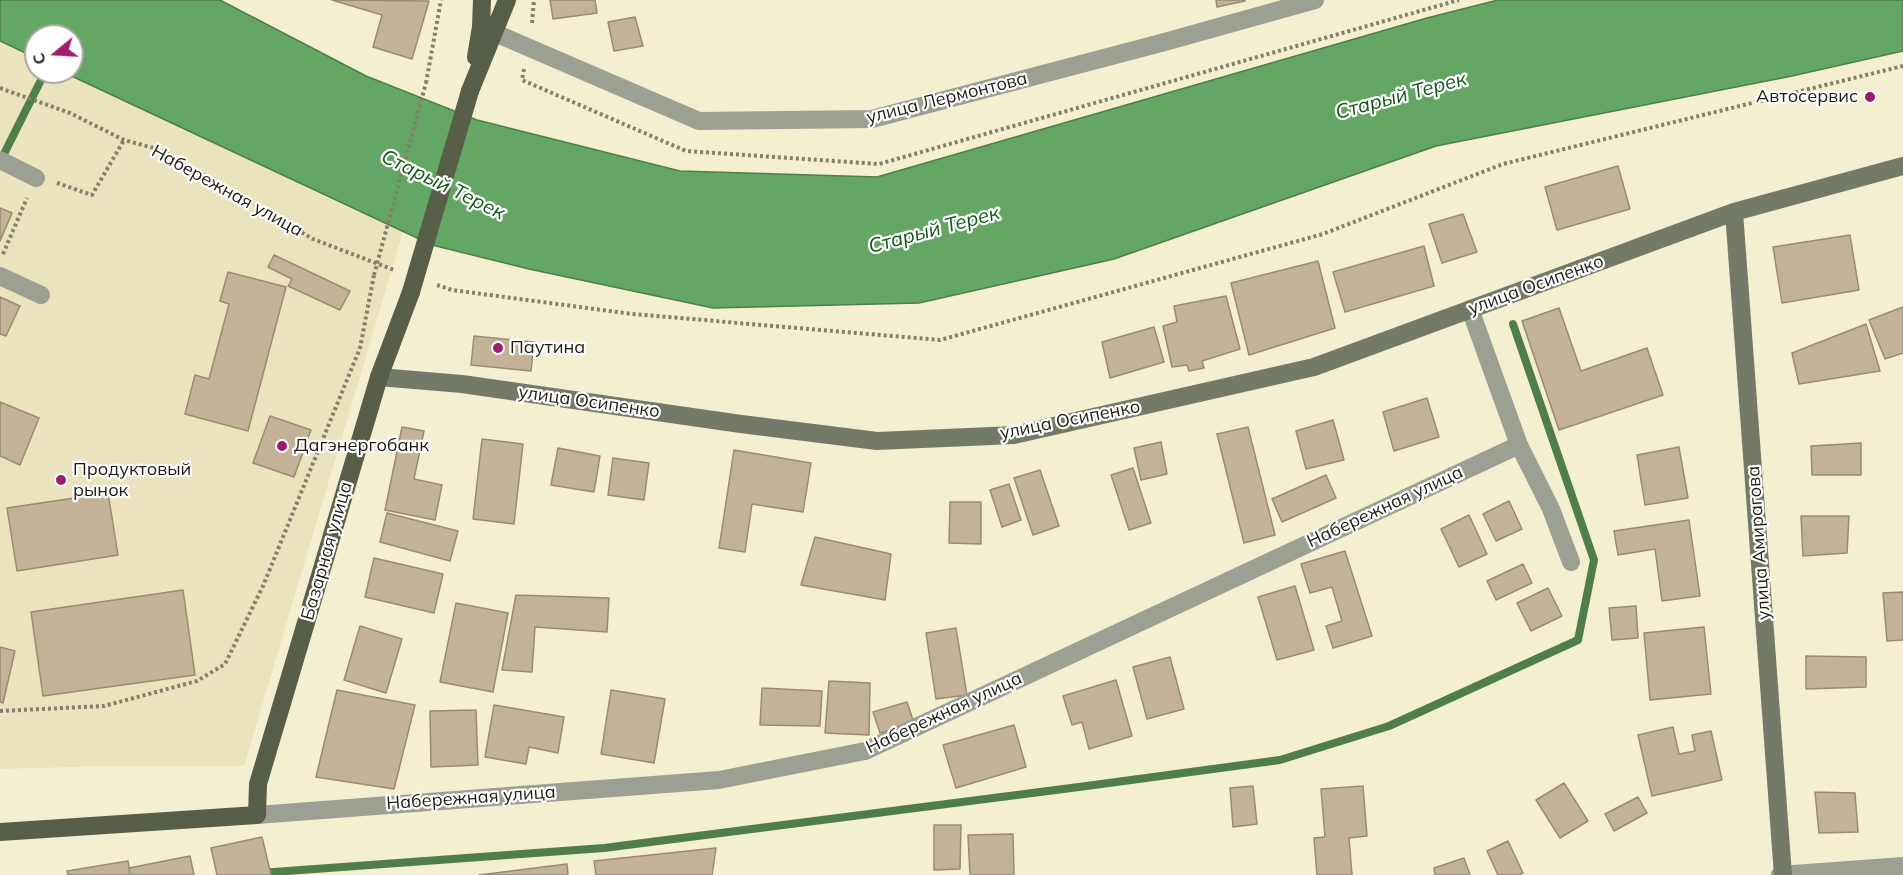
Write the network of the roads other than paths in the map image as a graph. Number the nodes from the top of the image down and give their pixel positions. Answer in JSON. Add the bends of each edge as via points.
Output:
{"nodes":[{"id":1,"x":482,"y":0,"type":"edge"},
{"id":2,"x":507,"y":0,"type":"edge"},
{"id":3,"x":1315,"y":0,"type":"edge"},
{"id":4,"x":488,"y":30,"type":"junction"},
{"id":5,"x":0,"y":160,"type":"edge"},
{"id":6,"x":1903,"y":166,"type":"edge"},
{"id":7,"x":36,"y":178,"type":"road end"},
{"id":8,"x":1734,"y":212,"type":"junction"},
{"id":9,"x":0,"y":276,"type":"edge"},
{"id":10,"x":40,"y":295,"type":"dead end"},
{"id":11,"x":1470,"y":309,"type":"junction"},
{"id":12,"x":379,"y":377,"type":"junction"},
{"id":13,"x":1519,"y":445,"type":"junction"},
{"id":14,"x":1571,"y":562,"type":"dead end"},
{"id":15,"x":257,"y":814,"type":"junction"},
{"id":16,"x":0,"y":832,"type":"edge"},
{"id":17,"x":1903,"y":866,"type":"edge"},
{"id":18,"x":1782,"y":875,"type":"edge"}],
"edges":[{"from":1,"to":4,"type":"main road"},
{"from":2,"to":4,"type":"main road","name":"Базарная улица"},
{"from":3,"to":4,"type":"street","name":"улица Лермонтова","via":[[872,119],[699,122]]},
{"from":4,"to":12,"type":"main road","name":"Базарная улица","bridge":true,"via":[[411,292]]},
{"from":5,"to":7,"type":"street"},
{"from":6,"to":8,"type":"main road"},
{"from":8,"to":11,"type":"main road","name":"улица Осипенко"},
{"from":8,"to":18,"type":"main road","name":"улица Амирагова"},
{"from":9,"to":10,"type":"street"},
{"from":11,"to":12,"type":"main road","name":"улица Осипенко","via":[[1314,366],[1014,435],[878,441],[462,384]]},
{"from":11,"to":13,"type":"street"},
{"from":12,"to":15,"type":"main road","name":"Базарная улица","via":[[258,784]]},
{"from":13,"to":14,"type":"street","via":[[1551,509]]},
{"from":13,"to":15,"type":"street","name":"Набережная улица","via":[[865,751],[719,780]]},
{"from":15,"to":16,"type":"main road","name":"Набережная улица"},
{"from":17,"to":18,"type":"street"}]}
